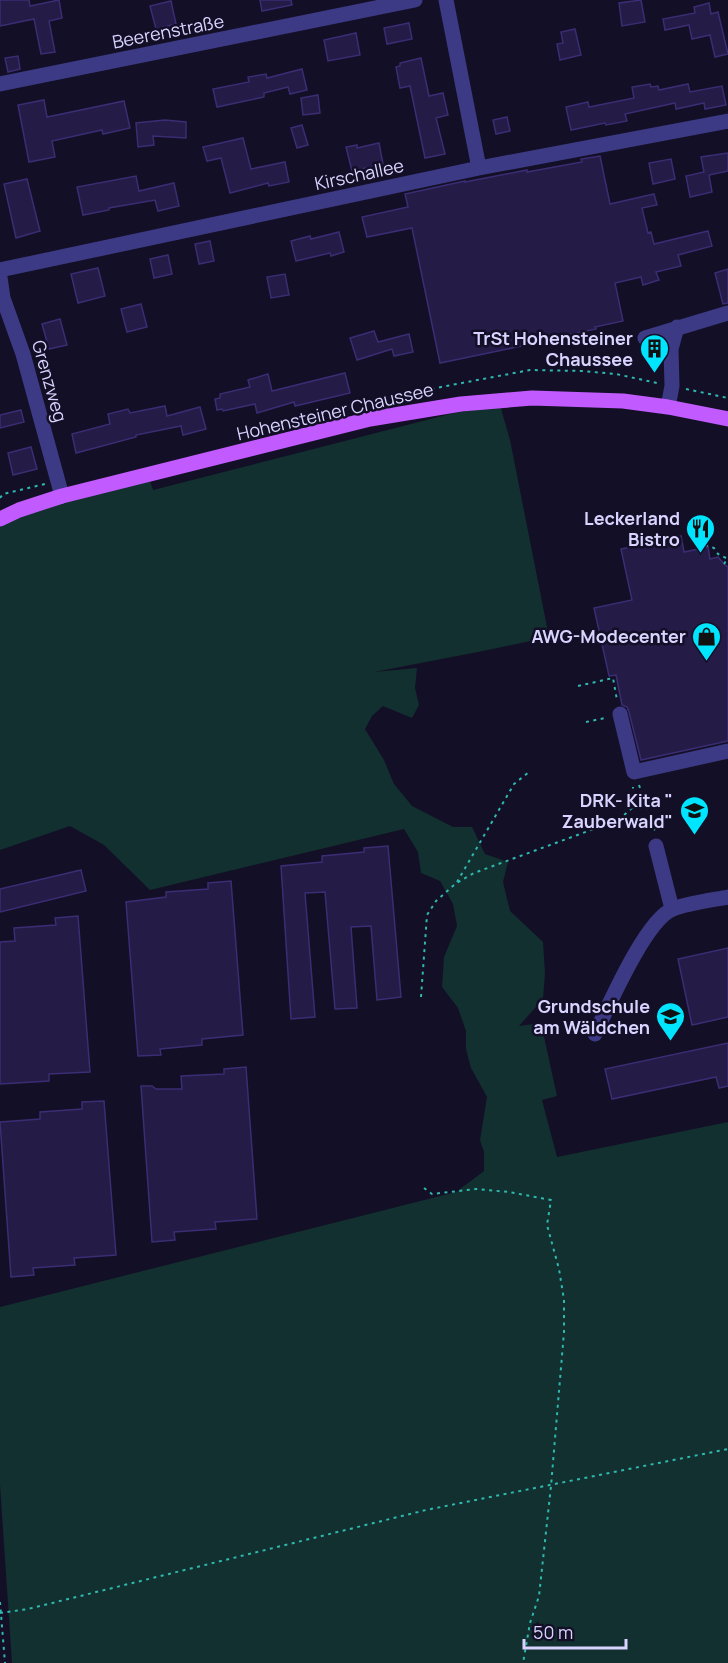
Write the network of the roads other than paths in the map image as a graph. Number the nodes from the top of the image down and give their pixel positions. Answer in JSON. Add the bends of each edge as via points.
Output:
{"nodes":[{"id":1,"x":415,"y":0,"type":"edge"},
{"id":2,"x":446,"y":0,"type":"edge"},
{"id":3,"x":0,"y":84,"type":"edge"},
{"id":4,"x":728,"y":121,"type":"edge"},
{"id":5,"x":479,"y":168,"type":"junction"},
{"id":6,"x":0,"y":270,"type":"edge"},
{"id":7,"x":0,"y":277,"type":"edge"},
{"id":8,"x":728,"y":314,"type":"edge"},
{"id":9,"x":677,"y":327,"type":"junction"},
{"id":10,"x":645,"y":338,"type":"dead end"},
{"id":11,"x":668,"y":406,"type":"junction"},
{"id":12,"x":728,"y":419,"type":"edge"},
{"id":13,"x":62,"y":496,"type":"junction"},
{"id":14,"x":0,"y":509,"type":"edge"},
{"id":15,"x":0,"y":519,"type":"edge"},
{"id":16,"x":620,"y":714,"type":"road end"},
{"id":17,"x":728,"y":751,"type":"edge"},
{"id":18,"x":656,"y":846,"type":"road end"},
{"id":19,"x":728,"y":897,"type":"edge"},
{"id":20,"x":672,"y":909,"type":"junction"},
{"id":21,"x":595,"y":1034,"type":"dead end"}],
"edges":[{"from":1,"to":3,"type":"street","name":"Beerenstraße"},
{"from":2,"to":5,"type":"street"},
{"from":4,"to":5,"type":"street","name":"Kirschallee"},
{"from":5,"to":6,"type":"street","name":"Kirschallee"},
{"from":7,"to":13,"type":"street","name":"Grenzweg"},
{"from":8,"to":9,"type":"street"},
{"from":9,"to":10,"type":"street"},
{"from":9,"to":11,"type":"street","via":[[671,349]]},
{"from":11,"to":12,"type":"main road","name":"Hohensteiner Chaussee"},
{"from":11,"to":13,"type":"main road","name":"Hohensteiner Chaussee","via":[[623,400],[532,398],[461,404],[370,419]]},
{"from":13,"to":14,"type":"main road","name":"Hohensteiner Chaussee"},
{"from":13,"to":15,"type":"main road","name":"Hohensteiner Chaussee"},
{"from":16,"to":17,"type":"street","via":[[634,772]]},
{"from":18,"to":20,"type":"street"},
{"from":19,"to":20,"type":"street"},
{"from":20,"to":21,"type":"street","via":[[654,923],[639,947]]}]}
